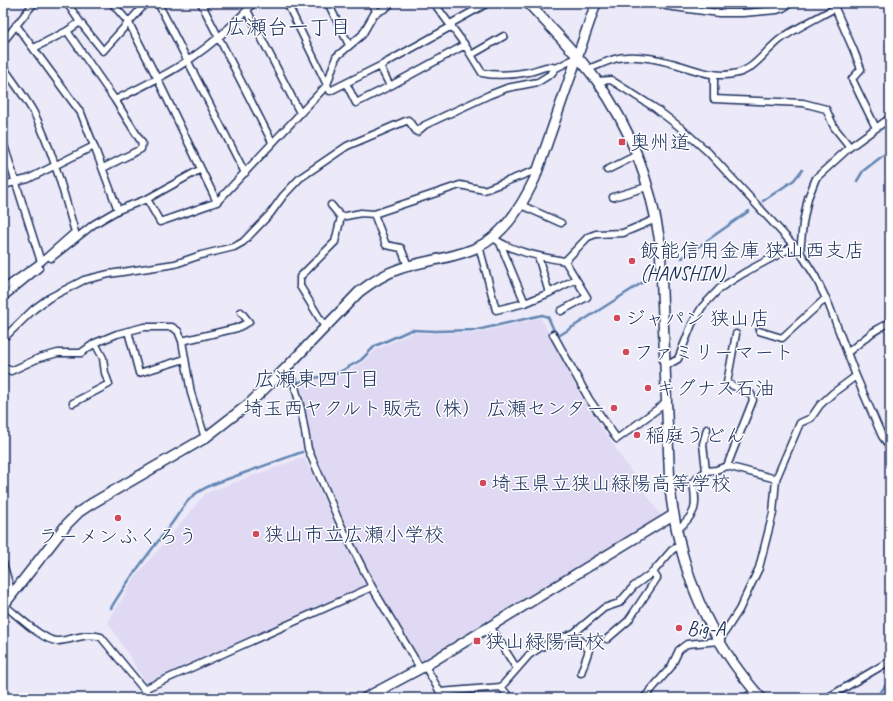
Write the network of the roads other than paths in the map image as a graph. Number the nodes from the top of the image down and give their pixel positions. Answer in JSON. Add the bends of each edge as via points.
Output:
{"nodes":[{"id":1,"x":34,"y":3,"type":"edge"},
{"id":2,"x":67,"y":3,"type":"edge"},
{"id":3,"x":112,"y":3,"type":"edge"},
{"id":4,"x":146,"y":3,"type":"edge"},
{"id":5,"x":158,"y":3,"type":"edge"},
{"id":6,"x":201,"y":3,"type":"edge"},
{"id":7,"x":253,"y":3,"type":"edge"},
{"id":8,"x":286,"y":3,"type":"edge"},
{"id":9,"x":328,"y":3,"type":"edge"},
{"id":10,"x":372,"y":3,"type":"edge"},
{"id":11,"x":392,"y":3,"type":"edge"},
{"id":12,"x":434,"y":3,"type":"edge"},
{"id":13,"x":528,"y":3,"type":"edge"},
{"id":14,"x":596,"y":3,"type":"edge"},
{"id":15,"x":655,"y":3,"type":"edge"},
{"id":16,"x":791,"y":3,"type":"edge"},
{"id":17,"x":486,"y":4,"type":"dead end"},
{"id":18,"x":834,"y":5,"type":"edge"},
{"id":19,"x":247,"y":10,"type":"junction"},
{"id":20,"x":377,"y":13,"type":"junction"},
{"id":21,"x":80,"y":22,"type":"junction"},
{"id":22,"x":129,"y":23,"type":"junction"},
{"id":23,"x":16,"y":25,"type":"junction"},
{"id":24,"x":451,"y":25,"type":"junction"},
{"id":25,"x":67,"y":31,"type":"junction"},
{"id":26,"x":504,"y":36,"type":"dead end"},
{"id":27,"x":219,"y":37,"type":"junction"},
{"id":28,"x":3,"y":42,"type":"edge"},
{"id":29,"x":349,"y":45,"type":"junction"},
{"id":30,"x":465,"y":45,"type":"junction"},
{"id":31,"x":34,"y":48,"type":"junction"},
{"id":32,"x":471,"y":55,"type":"junction"},
{"id":33,"x":578,"y":57,"type":"junction"},
{"id":34,"x":189,"y":61,"type":"junction"},
{"id":35,"x":380,"y":66,"type":"junction"},
{"id":36,"x":3,"y":67,"type":"edge"},
{"id":37,"x":556,"y":68,"type":"junction"},
{"id":38,"x":588,"y":69,"type":"junction"},
{"id":39,"x":714,"y":74,"type":"junction"},
{"id":40,"x":158,"y":80,"type":"junction"},
{"id":41,"x":597,"y":81,"type":"junction"},
{"id":42,"x":346,"y":83,"type":"junction"},
{"id":43,"x":327,"y":84,"type":"junction"},
{"id":44,"x":390,"y":86,"type":"junction"},
{"id":45,"x":115,"y":100,"type":"junction"},
{"id":46,"x":300,"y":113,"type":"junction"},
{"id":47,"x":890,"y":118,"type":"edge"},
{"id":48,"x":876,"y":128,"type":"junction"},
{"id":49,"x":3,"y":142,"type":"edge"},
{"id":50,"x":272,"y":142,"type":"junction"},
{"id":51,"x":94,"y":146,"type":"junction"},
{"id":52,"x":850,"y":147,"type":"junction"},
{"id":53,"x":637,"y":155,"type":"junction"},
{"id":54,"x":56,"y":165,"type":"junction"},
{"id":55,"x":103,"y":168,"type":"junction"},
{"id":56,"x":201,"y":169,"type":"junction"},
{"id":57,"x":538,"y":169,"type":"junction"},
{"id":58,"x":607,"y":170,"type":"dead end"},
{"id":59,"x":245,"y":173,"type":"junction"},
{"id":60,"x":16,"y":182,"type":"junction"},
{"id":61,"x":3,"y":185,"type":"edge"},
{"id":62,"x":647,"y":187,"type":"junction"},
{"id":63,"x":613,"y":197,"type":"dead end"},
{"id":64,"x":147,"y":198,"type":"junction"},
{"id":65,"x":217,"y":202,"type":"junction"},
{"id":66,"x":332,"y":205,"type":"dead end"},
{"id":67,"x":521,"y":205,"type":"junction"},
{"id":68,"x":118,"y":210,"type":"junction"},
{"id":69,"x":374,"y":214,"type":"junction"},
{"id":70,"x":341,"y":217,"type":"junction"},
{"id":71,"x":656,"y":219,"type":"junction"},
{"id":72,"x":561,"y":223,"type":"dead end"},
{"id":73,"x":496,"y":240,"type":"junction"},
{"id":74,"x":480,"y":246,"type":"junction"},
{"id":75,"x":794,"y":246,"type":"junction"},
{"id":76,"x":800,"y":252,"type":"junction"},
{"id":77,"x":538,"y":256,"type":"junction"},
{"id":78,"x":565,"y":261,"type":"junction"},
{"id":79,"x":41,"y":262,"type":"junction"},
{"id":80,"x":408,"y":266,"type":"junction"},
{"id":81,"x":576,"y":279,"type":"junction"},
{"id":82,"x":3,"y":289,"type":"edge"},
{"id":83,"x":549,"y":293,"type":"junction"},
{"id":84,"x":826,"y":298,"type":"junction"},
{"id":85,"x":3,"y":299,"type":"edge"},
{"id":86,"x":525,"y":303,"type":"junction"},
{"id":87,"x":561,"y":311,"type":"dead end"},
{"id":88,"x":241,"y":312,"type":"dead end"},
{"id":89,"x":889,"y":325,"type":"edge"},
{"id":90,"x":325,"y":327,"type":"junction"},
{"id":91,"x":128,"y":331,"type":"junction"},
{"id":92,"x":759,"y":331,"type":"dead end"},
{"id":93,"x":553,"y":334,"type":"dead end"},
{"id":94,"x":736,"y":334,"type":"dead end"},
{"id":95,"x":3,"y":336,"type":"edge"},
{"id":96,"x":182,"y":342,"type":"junction"},
{"id":97,"x":95,"y":344,"type":"junction"},
{"id":98,"x":847,"y":353,"type":"junction"},
{"id":99,"x":185,"y":360,"type":"junction"},
{"id":100,"x":666,"y":366,"type":"junction"},
{"id":101,"x":3,"y":367,"type":"edge"},
{"id":102,"x":286,"y":368,"type":"junction"},
{"id":103,"x":856,"y":376,"type":"junction"},
{"id":104,"x":667,"y":402,"type":"junction"},
{"id":105,"x":73,"y":403,"type":"dead end"},
{"id":106,"x":708,"y":428,"type":"dead end"},
{"id":107,"x":205,"y":438,"type":"junction"},
{"id":108,"x":890,"y":447,"type":"edge"},
{"id":109,"x":727,"y":466,"type":"junction"},
{"id":110,"x":706,"y":471,"type":"junction"},
{"id":111,"x":776,"y":479,"type":"junction"},
{"id":112,"x":673,"y":515,"type":"junction"},
{"id":113,"x":676,"y":531,"type":"junction"},
{"id":114,"x":679,"y":546,"type":"junction"},
{"id":115,"x":3,"y":563,"type":"edge"},
{"id":116,"x":653,"y":572,"type":"junction"},
{"id":117,"x":372,"y":587,"type":"junction"},
{"id":118,"x":12,"y":594,"type":"junction"},
{"id":119,"x":4,"y":605,"type":"edge"},
{"id":120,"x":490,"y":626,"type":"junction"},
{"id":121,"x":574,"y":633,"type":"junction"},
{"id":122,"x":607,"y":639,"type":"dead end"},
{"id":123,"x":719,"y":642,"type":"junction"},
{"id":124,"x":890,"y":661,"type":"edge"},
{"id":125,"x":422,"y":667,"type":"junction"},
{"id":126,"x":517,"y":669,"type":"junction"},
{"id":127,"x":581,"y":673,"type":"dead end"},
{"id":128,"x":501,"y":687,"type":"junction"},
{"id":129,"x":144,"y":689,"type":"junction"},
{"id":130,"x":384,"y":694,"type":"edge"},
{"id":131,"x":759,"y":695,"type":"edge"},
{"id":132,"x":151,"y":698,"type":"edge"},
{"id":133,"x":365,"y":698,"type":"edge"},
{"id":134,"x":510,"y":698,"type":"edge"},
{"id":135,"x":644,"y":698,"type":"edge"},
{"id":136,"x":744,"y":698,"type":"edge"},
{"id":137,"x":828,"y":698,"type":"edge"}],
"edges":[{"from":1,"to":23,"type":"street"},
{"from":2,"to":21,"type":"street"},
{"from":3,"to":22,"type":"street"},
{"from":4,"to":22,"type":"street"},
{"from":5,"to":34,"type":"street"},
{"from":6,"to":27,"type":"street"},
{"from":7,"to":19,"type":"street"},
{"from":8,"to":43,"type":"street"},
{"from":9,"to":29,"type":"street"},
{"from":10,"to":20,"type":"street"},
{"from":11,"to":20,"type":"street"},
{"from":12,"to":24,"type":"street"},
{"from":13,"to":33,"type":"street"},
{"from":14,"to":33,"type":"street"},
{"from":15,"to":16,"type":"street","via":[[730,14],[777,10]]},
{"from":17,"to":24,"type":"street"},
{"from":18,"to":39,"type":"street","via":[[781,39],[745,70],[734,74]]},
{"from":18,"to":48,"type":"street","via":[[861,68],[852,79]]},
{"from":19,"to":27,"type":"street"},
{"from":19,"to":46,"type":"street"},
{"from":20,"to":29,"type":"street","via":[[362,35]]},
{"from":21,"to":22,"type":"street","via":[[103,51]]},
{"from":21,"to":25,"type":"street"},
{"from":22,"to":40,"type":"street"},
{"from":23,"to":28,"type":"street"},
{"from":23,"to":31,"type":"street"},
{"from":24,"to":30,"type":"street"},
{"from":24,"to":35,"type":"street"},
{"from":25,"to":31,"type":"street"},
{"from":25,"to":45,"type":"street"},
{"from":26,"to":32,"type":"street"},
{"from":27,"to":34,"type":"street"},
{"from":27,"to":50,"type":"street"},
{"from":29,"to":43,"type":"street","via":[[336,57]]},
{"from":30,"to":32,"type":"street"},
{"from":30,"to":44,"type":"street"},
{"from":31,"to":51,"type":"street","via":[[81,113]]},
{"from":32,"to":37,"type":"street","via":[[482,73],[496,76],[529,72],[550,66]]},
{"from":33,"to":37,"type":"street"},
{"from":33,"to":38,"type":"street"},
{"from":33,"to":57,"type":"street"},
{"from":34,"to":40,"type":"street"},
{"from":34,"to":59,"type":"street"},
{"from":35,"to":42,"type":"street"},
{"from":35,"to":44,"type":"street"},
{"from":36,"to":54,"type":"street","via":[[33,111]]},
{"from":37,"to":95,"type":"street","via":[[538,82],[507,88],[489,95],[426,125],[417,132],[408,120],[347,146],[300,178],[244,242],[175,264],[84,280],[49,298]]},
{"from":38,"to":39,"type":"street","via":[[627,57],[671,63],[705,74]]},
{"from":38,"to":41,"type":"street"},
{"from":39,"to":52,"type":"street","via":[[714,99],[803,103],[826,109],[834,128]]},
{"from":40,"to":45,"type":"street"},
{"from":40,"to":56,"type":"street"},
{"from":41,"to":53,"type":"street","via":[[621,120]]},
{"from":41,"to":75,"type":"street","via":[[612,80],[681,128],[708,152]]},
{"from":42,"to":43,"type":"street","via":[[330,91]]},
{"from":42,"to":44,"type":"street","via":[[356,103]]},
{"from":43,"to":46,"type":"street"},
{"from":45,"to":55,"type":"street","via":[[142,144],[141,149]]},
{"from":46,"to":50,"type":"street"},
{"from":47,"to":48,"type":"street"},
{"from":48,"to":52,"type":"street"},
{"from":49,"to":60,"type":"street"},
{"from":50,"to":59,"type":"street"},
{"from":51,"to":54,"type":"street"},
{"from":51,"to":55,"type":"street"},
{"from":52,"to":76,"type":"street","via":[[816,178],[808,198]]},
{"from":53,"to":58,"type":"street"},
{"from":53,"to":62,"type":"street"},
{"from":54,"to":60,"type":"street"},
{"from":54,"to":79,"type":"street","via":[[75,232]]},
{"from":55,"to":68,"type":"street"},
{"from":56,"to":64,"type":"street"},
{"from":56,"to":65,"type":"street"},
{"from":57,"to":67,"type":"street"},
{"from":57,"to":69,"type":"street","via":[[484,190],[460,185]]},
{"from":59,"to":65,"type":"street"},
{"from":60,"to":61,"type":"street"},
{"from":60,"to":79,"type":"street"},
{"from":62,"to":63,"type":"street"},
{"from":62,"to":71,"type":"street"},
{"from":64,"to":65,"type":"street","via":[[160,222]]},
{"from":64,"to":68,"type":"street"},
{"from":66,"to":70,"type":"street"},
{"from":67,"to":72,"type":"street"},
{"from":67,"to":73,"type":"street"},
{"from":68,"to":85,"type":"street","via":[[94,224]]},
{"from":69,"to":70,"type":"street","via":[[361,213]]},
{"from":69,"to":80,"type":"street","via":[[386,245],[401,248]]},
{"from":70,"to":90,"type":"street","via":[[335,242],[300,277],[300,286]]},
{"from":71,"to":78,"type":"street","via":[[623,233],[596,234],[588,237]]},
{"from":71,"to":100,"type":"street","via":[[661,256]]},
{"from":73,"to":74,"type":"street"},
{"from":73,"to":77,"type":"street"},
{"from":73,"to":86,"type":"street"},
{"from":74,"to":80,"type":"street"},
{"from":74,"to":86,"type":"street","via":[[496,310]]},
{"from":75,"to":76,"type":"street"},
{"from":75,"to":100,"type":"street","via":[[744,272],[720,288],[702,307],[678,359]]},
{"from":76,"to":84,"type":"street"},
{"from":77,"to":78,"type":"street"},
{"from":77,"to":83,"type":"street"},
{"from":78,"to":81,"type":"street"},
{"from":79,"to":82,"type":"street"},
{"from":80,"to":90,"type":"street","via":[[385,274],[372,282]]},
{"from":81,"to":83,"type":"street"},
{"from":81,"to":87,"type":"street","via":[[587,297]]},
{"from":83,"to":86,"type":"street"},
{"from":84,"to":92,"type":"street","via":[[782,338]]},
{"from":84,"to":98,"type":"street"},
{"from":88,"to":96,"type":"street","via":[[248,322],[237,328]]},
{"from":89,"to":98,"type":"street","via":[[873,332]]},
{"from":90,"to":102,"type":"street"},
{"from":91,"to":96,"type":"street","via":[[144,327],[172,327],[178,331]]},
{"from":91,"to":97,"type":"street"},
{"from":91,"to":99,"type":"street","via":[[139,373]]},
{"from":93,"to":104,"type":"street","via":[[589,399],[616,439]]},
{"from":94,"to":109,"type":"street","via":[[726,383],[751,394],[753,400]]},
{"from":96,"to":99,"type":"street"},
{"from":97,"to":101,"type":"street","via":[[81,353],[58,353],[39,358],[11,371]]},
{"from":97,"to":105,"type":"street","via":[[103,358],[109,384]]},
{"from":98,"to":103,"type":"street"},
{"from":99,"to":107,"type":"street","via":[[191,393]]},
{"from":100,"to":104,"type":"street"},
{"from":102,"to":107,"type":"street","via":[[250,403]]},
{"from":102,"to":117,"type":"street","via":[[294,383],[308,449],[339,521]]},
{"from":103,"to":108,"type":"street","via":[[882,436]]},
{"from":103,"to":111,"type":"street","via":[[820,405],[811,418],[800,423]]},
{"from":104,"to":112,"type":"street"},
{"from":106,"to":110,"type":"street","via":[[703,444]]},
{"from":107,"to":118,"type":"street","via":[[79,512]]},
{"from":109,"to":110,"type":"street"},
{"from":109,"to":111,"type":"street"},
{"from":110,"to":113,"type":"street","via":[[693,482],[696,504],[694,510]]},
{"from":111,"to":123,"type":"street","via":[[773,513],[759,568],[739,610]]},
{"from":112,"to":113,"type":"street"},
{"from":112,"to":120,"type":"street"},
{"from":113,"to":114,"type":"street"},
{"from":114,"to":116,"type":"street","via":[[672,550]]},
{"from":114,"to":123,"type":"street","via":[[693,589]]},
{"from":115,"to":118,"type":"street"},
{"from":116,"to":121,"type":"street","via":[[634,586],[619,603],[604,608]]},
{"from":116,"to":122,"type":"street","via":[[657,578],[628,621]]},
{"from":117,"to":125,"type":"street"},
{"from":117,"to":129,"type":"street"},
{"from":118,"to":119,"type":"street"},
{"from":119,"to":129,"type":"street","via":[[51,640],[94,635],[101,637]]},
{"from":120,"to":125,"type":"street"},
{"from":120,"to":126,"type":"street"},
{"from":121,"to":126,"type":"street","via":[[541,647],[529,655]]},
{"from":121,"to":127,"type":"street","via":[[589,650]]},
{"from":123,"to":131,"type":"street"},
{"from":123,"to":135,"type":"street","via":[[687,644],[679,650],[671,666]]},
{"from":124,"to":137,"type":"street"},
{"from":125,"to":128,"type":"street","via":[[440,692]]},
{"from":125,"to":130,"type":"street"},
{"from":126,"to":128,"type":"street"},
{"from":128,"to":134,"type":"street"},
{"from":129,"to":132,"type":"street"},
{"from":130,"to":133,"type":"street"},
{"from":131,"to":136,"type":"street"}]}
